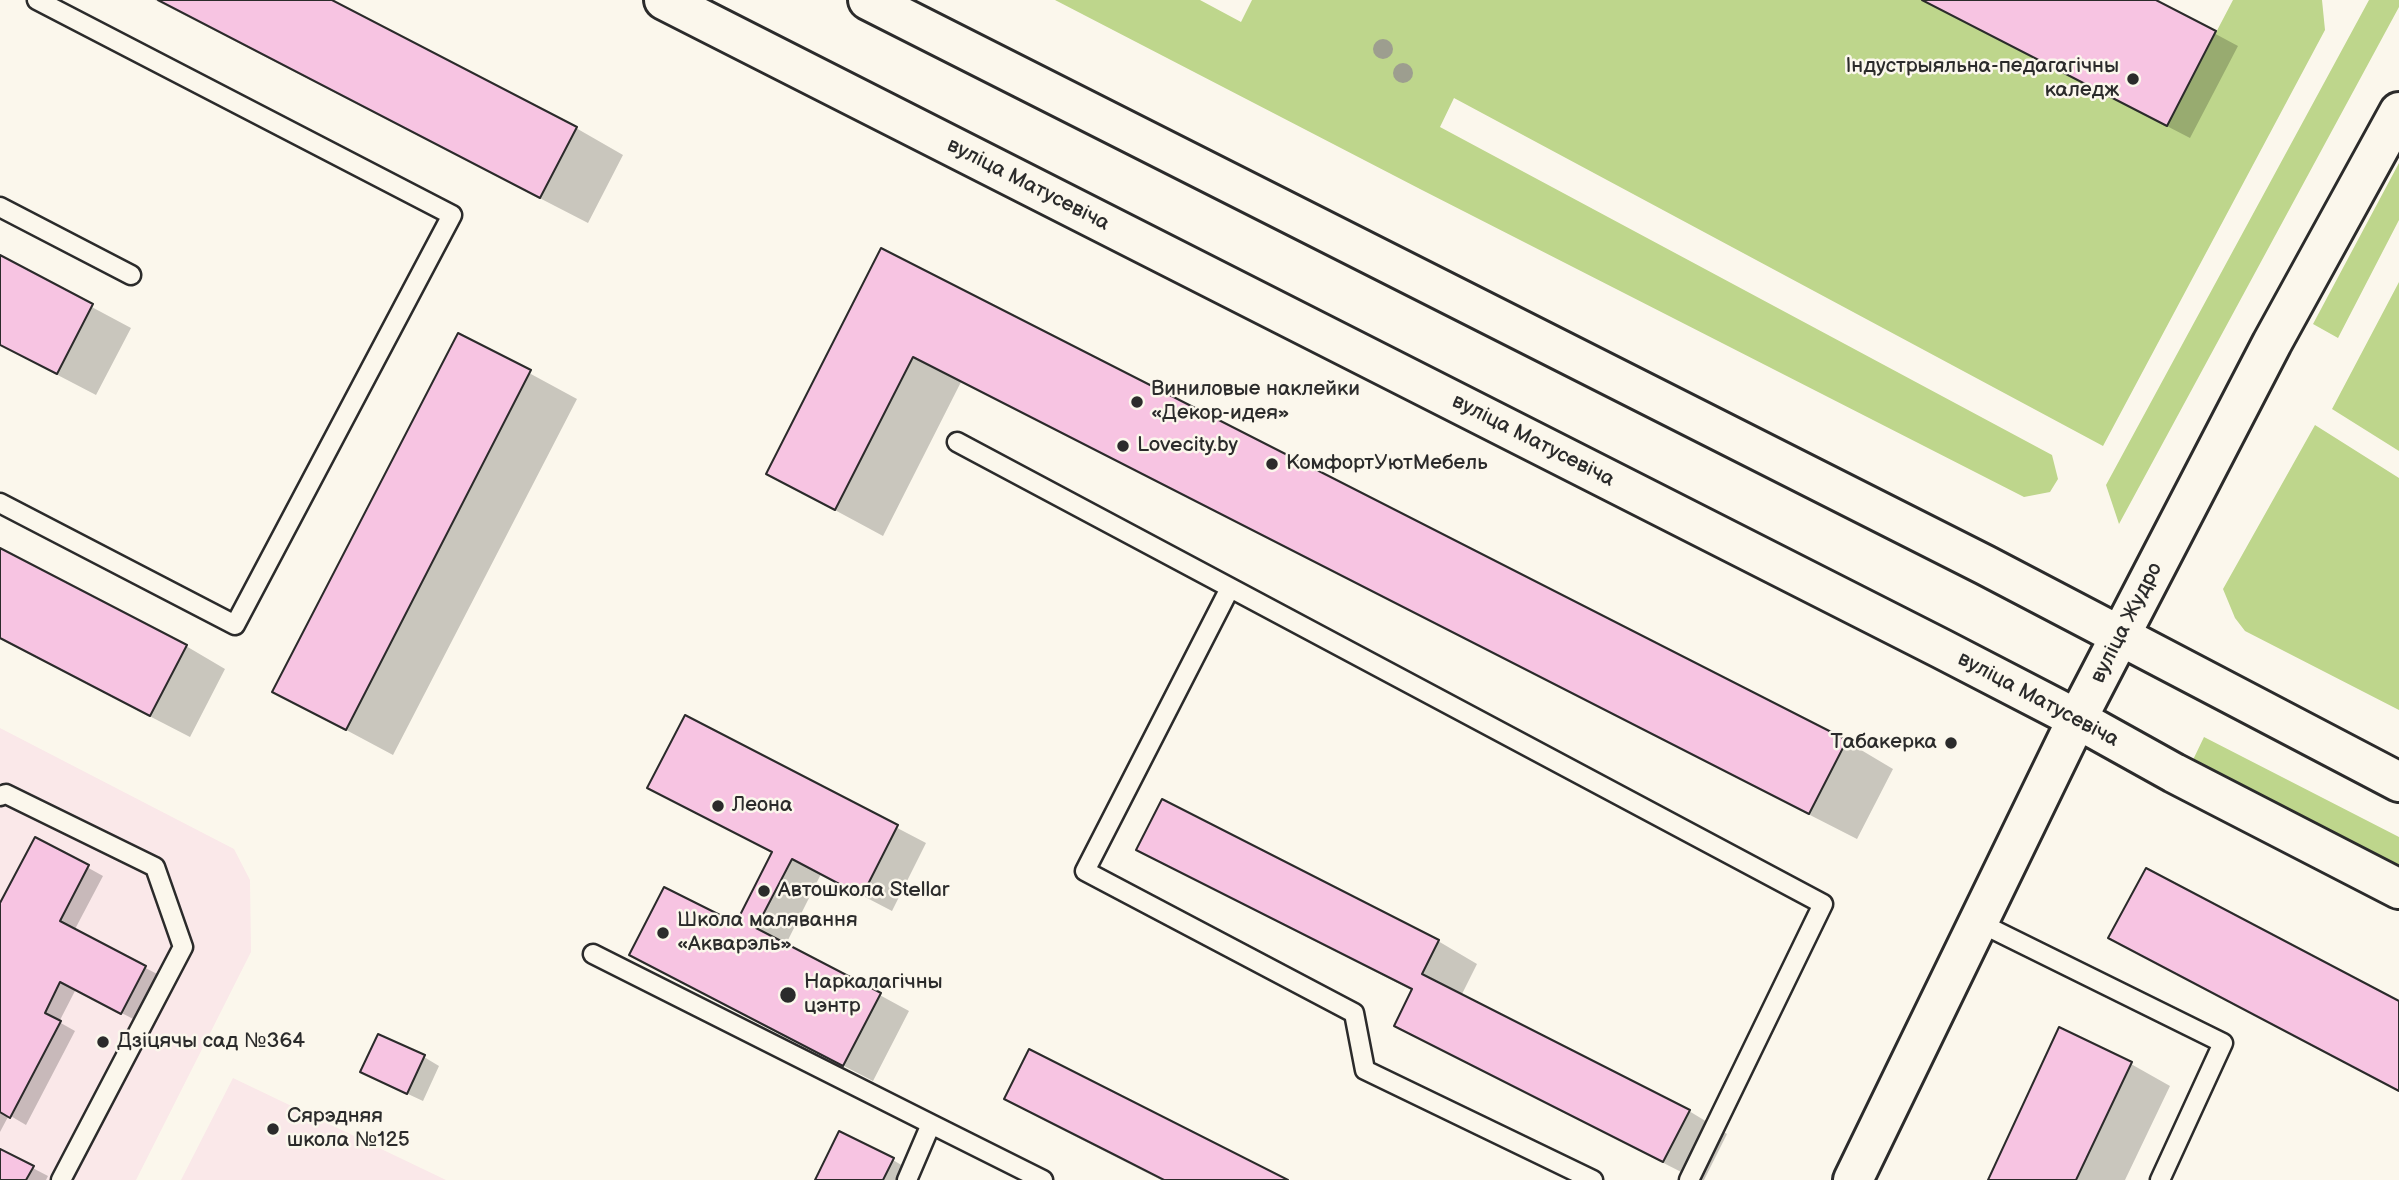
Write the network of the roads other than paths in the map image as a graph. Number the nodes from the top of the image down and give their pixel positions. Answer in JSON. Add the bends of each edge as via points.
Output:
{"nodes":[{"id":1,"x":37,"y":0,"type":"edge"},
{"id":2,"x":664,"y":0,"type":"edge"},
{"id":3,"x":868,"y":0,"type":"edge"},
{"id":4,"x":2399,"y":112,"type":"edge"},
{"id":5,"x":0,"y":207,"type":"edge"},
{"id":6,"x":131,"y":275,"type":"dead end"},
{"id":7,"x":957,"y":442,"type":"dead end"},
{"id":8,"x":0,"y":503,"type":"edge"},
{"id":9,"x":1230,"y":588,"type":"junction"},
{"id":10,"x":2120,"y":636,"type":"junction"},
{"id":11,"x":2077,"y":719,"type":"junction"},
{"id":12,"x":2399,"y":782,"type":"edge"},
{"id":13,"x":0,"y":796,"type":"edge"},
{"id":14,"x":2399,"y":889,"type":"edge"},
{"id":15,"x":1978,"y":922,"type":"junction"},
{"id":16,"x":593,"y":954,"type":"dead end"},
{"id":17,"x":931,"y":1124,"type":"junction"},
{"id":18,"x":61,"y":1180,"type":"edge"},
{"id":19,"x":907,"y":1180,"type":"edge"},
{"id":20,"x":1043,"y":1180,"type":"edge"},
{"id":21,"x":1593,"y":1180,"type":"edge"},
{"id":22,"x":1689,"y":1180,"type":"edge"},
{"id":23,"x":1853,"y":1180,"type":"edge"},
{"id":24,"x":2160,"y":1180,"type":"edge"}],
"edges":[{"from":1,"to":8,"type":"lane","via":[[452,215],[235,625]]},
{"from":2,"to":11,"type":"main road","name":"вуліца Матусевіча"},
{"from":3,"to":10,"type":"main road"},
{"from":4,"to":10,"type":"main road","name":"вуліца Жудро","via":[[2272,343]]},
{"from":5,"to":6,"type":"lane"},
{"from":7,"to":9,"type":"lane"},
{"from":9,"to":21,"type":"lane","via":[[1085,871],[1354,1013],[1365,1070]]},
{"from":9,"to":22,"type":"lane","via":[[1823,904]]},
{"from":10,"to":11,"type":"main road","name":"вуліца Жудро"},
{"from":10,"to":12,"type":"main road"},
{"from":11,"to":14,"type":"main road","name":"вуліца Матусевіча"},
{"from":11,"to":15,"type":"main road","name":"вуліца Жудро"},
{"from":13,"to":18,"type":"lane","via":[[6,794],[155,867],[183,947]]},
{"from":15,"to":23,"type":"main road","name":"вуліца Жудро"},
{"from":15,"to":24,"type":"lane","via":[[2223,1044]]},
{"from":16,"to":17,"type":"lane"},
{"from":17,"to":19,"type":"lane"},
{"from":17,"to":20,"type":"lane"}]}
